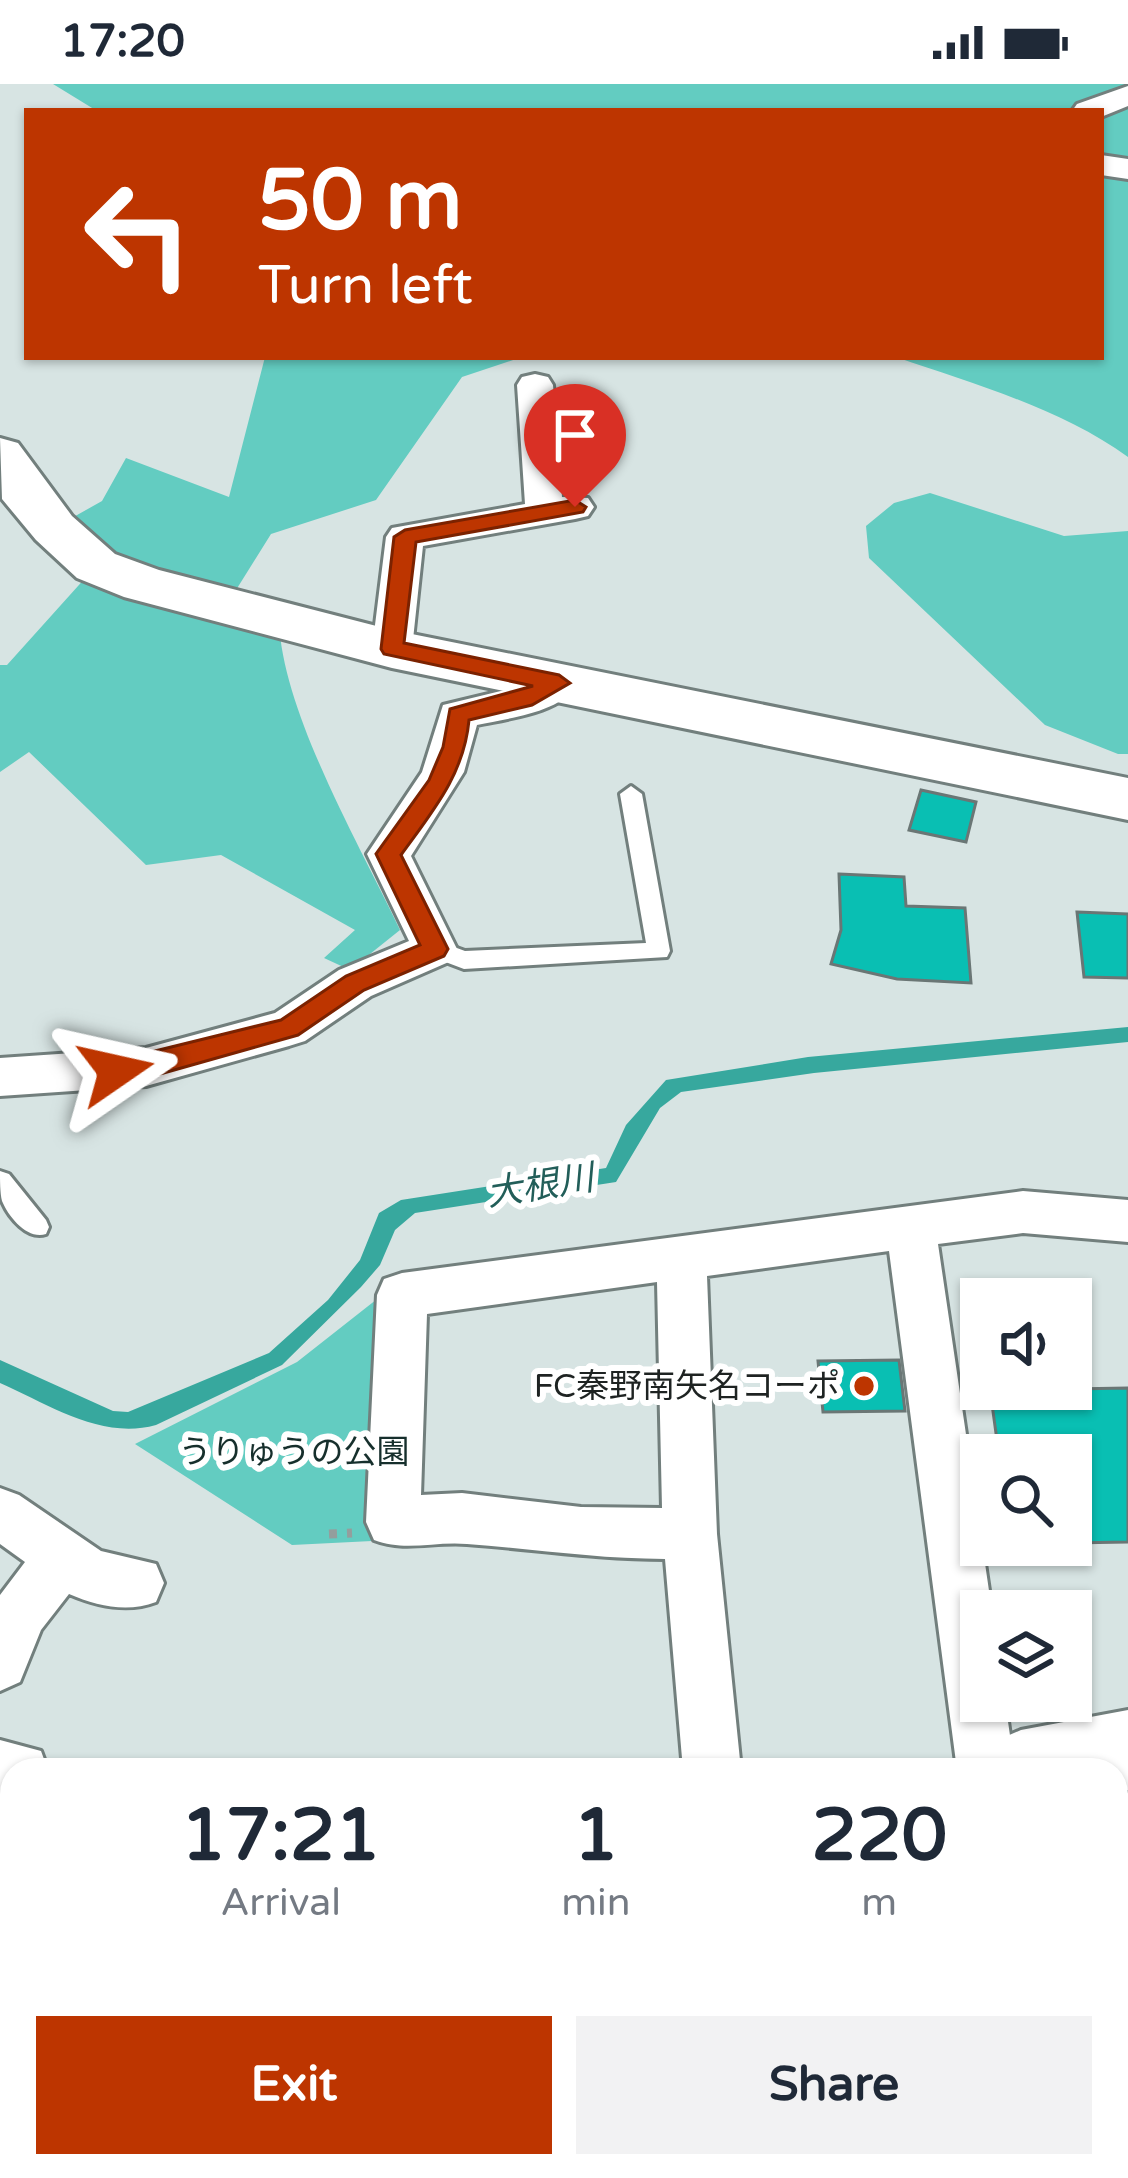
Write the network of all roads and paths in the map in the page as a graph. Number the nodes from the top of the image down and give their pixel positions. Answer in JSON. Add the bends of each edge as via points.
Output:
{"nodes":[{"id":1,"x":1128,"y":95,"type":"edge"},
{"id":2,"x":1096,"y":108,"type":"edge"},
{"id":3,"x":535,"y":385,"type":"dead end"},
{"id":4,"x":0,"y":454,"type":"edge"},
{"id":5,"x":392,"y":649,"type":"junction"},
{"id":6,"x":559,"y":683,"type":"junction"},
{"id":7,"x":631,"y":794,"type":"dead end"},
{"id":8,"x":1128,"y":800,"type":"edge"},
{"id":9,"x":435,"y":949,"type":"junction"},
{"id":10,"x":0,"y":1077,"type":"edge"},
{"id":11,"x":0,"y":1181,"type":"edge"},
{"id":12,"x":1128,"y":1222,"type":"edge"},
{"id":13,"x":38,"y":1227,"type":"dead end"},
{"id":14,"x":911,"y":1229,"type":"junction"},
{"id":15,"x":681,"y":1257,"type":"junction"},
{"id":16,"x":0,"y":1513,"type":"edge"},
{"id":17,"x":690,"y":1534,"type":"junction"},
{"id":18,"x":62,"y":1558,"type":"junction"},
{"id":19,"x":136,"y":1583,"type":"dead end"},
{"id":20,"x":0,"y":1663,"type":"edge"},
{"id":21,"x":1128,"y":1750,"type":"edge"},
{"id":22,"x":711,"y":1758,"type":"edge"},
{"id":23,"x":984,"y":1758,"type":"edge"},
{"id":24,"x":1085,"y":1758,"type":"edge"}],
"edges":[{"from":1,"to":2,"type":"street"},
{"from":3,"to":5,"type":"street","via":[[560,510],[405,537]]},
{"from":4,"to":5,"type":"street","via":[[54,528],[96,566]]},
{"from":5,"to":6,"type":"street"},
{"from":6,"to":8,"type":"street"},
{"from":6,"to":9,"type":"street","via":[[458,715],[440,783],[388,854]]},
{"from":7,"to":9,"type":"lane","via":[[659,951],[464,960]]},
{"from":9,"to":10,"type":"street","via":[[355,983],[289,1028],[146,1067]]},
{"from":11,"to":13,"type":"lane"},
{"from":12,"to":14,"type":"street","via":[[1023,1213]]},
{"from":14,"to":15,"type":"street"},
{"from":14,"to":23,"type":"street"},
{"from":15,"to":17,"type":"street"},
{"from":15,"to":17,"type":"street","via":[[402,1295],[393,1522],[462,1518],[581,1533]]},
{"from":16,"to":18,"type":"street"},
{"from":17,"to":22,"type":"street"},
{"from":18,"to":19,"type":"street","via":[[90,1576]]},
{"from":18,"to":20,"type":"street","via":[[20,1613]]},
{"from":21,"to":24,"type":"street"}]}
